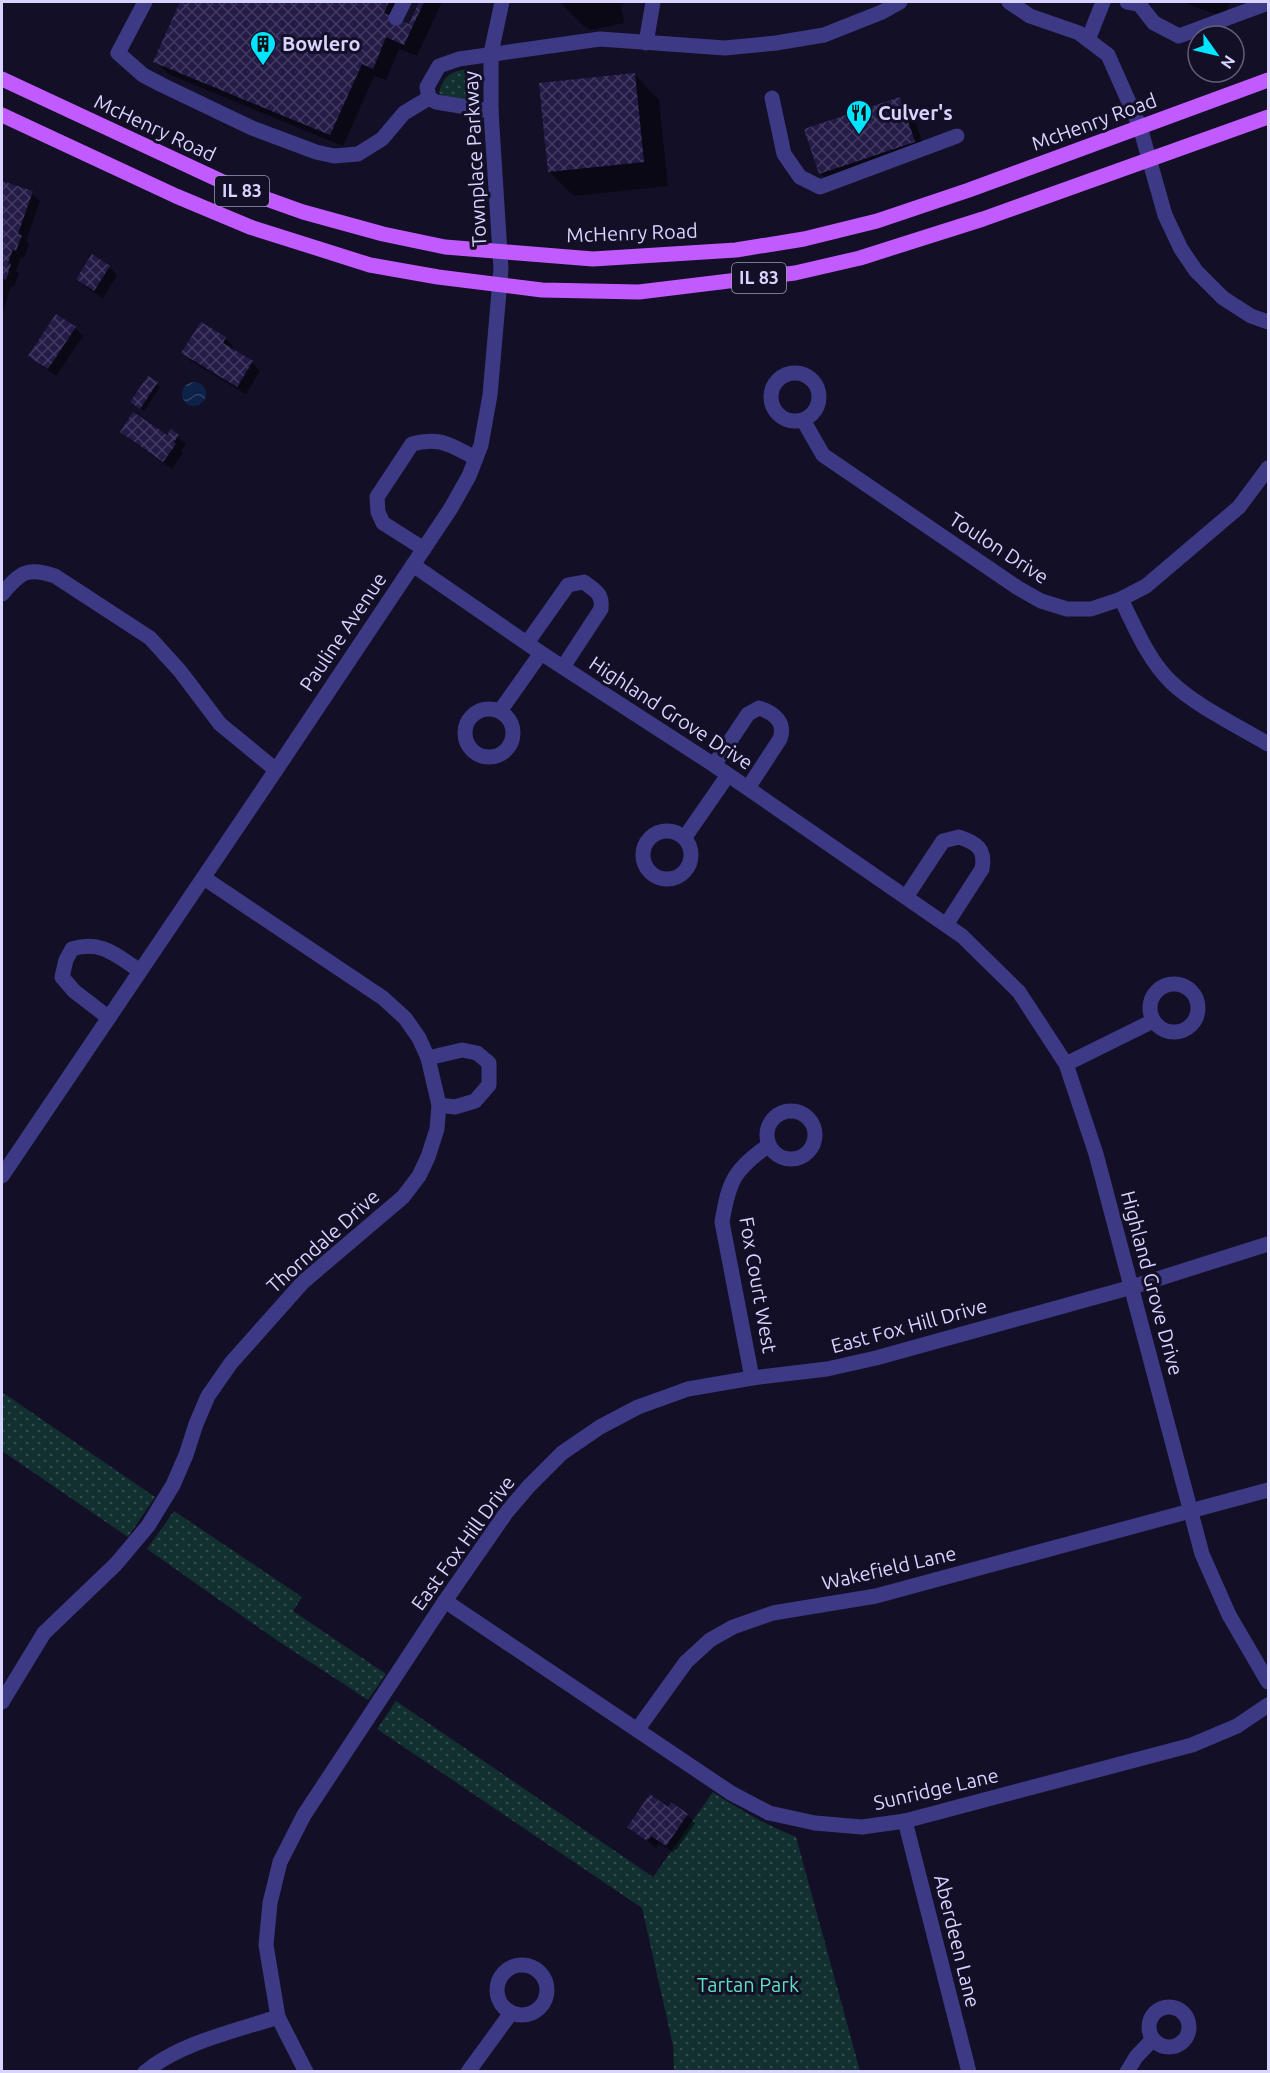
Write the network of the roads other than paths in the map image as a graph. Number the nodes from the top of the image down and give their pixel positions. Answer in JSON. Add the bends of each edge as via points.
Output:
{"nodes":[{"id":1,"x":145,"y":2,"type":"edge"},
{"id":2,"x":404,"y":2,"type":"edge"},
{"id":3,"x":502,"y":2,"type":"edge"},
{"id":4,"x":653,"y":2,"type":"edge"},
{"id":5,"x":900,"y":2,"type":"edge"},
{"id":6,"x":1009,"y":2,"type":"edge"},
{"id":7,"x":1103,"y":2,"type":"edge"},
{"id":8,"x":1127,"y":2,"type":"edge"},
{"id":9,"x":1265,"y":3,"type":"edge"},
{"id":10,"x":396,"y":18,"type":"dead end"},
{"id":11,"x":1088,"y":40,"type":"junction"},
{"id":12,"x":646,"y":43,"type":"junction"},
{"id":13,"x":491,"y":53,"type":"junction"},
{"id":14,"x":2,"y":79,"type":"edge"},
{"id":15,"x":1269,"y":80,"type":"edge"},
{"id":16,"x":429,"y":98,"type":"junction"},
{"id":17,"x":772,"y":99,"type":"dead end"},
{"id":18,"x":491,"y":111,"type":"junction"},
{"id":19,"x":2,"y":115,"type":"edge"},
{"id":20,"x":1269,"y":117,"type":"edge"},
{"id":21,"x":1140,"y":127,"type":"junction"},
{"id":22,"x":957,"y":136,"type":"dead end"},
{"id":23,"x":1149,"y":160,"type":"junction"},
{"id":24,"x":500,"y":252,"type":"junction"},
{"id":25,"x":498,"y":285,"type":"junction"},
{"id":26,"x":1269,"y":322,"type":"edge"},
{"id":27,"x":803,"y":420,"type":"dead end"},
{"id":28,"x":476,"y":458,"type":"junction"},
{"id":29,"x":1269,"y":468,"type":"edge"},
{"id":30,"x":424,"y":549,"type":"junction"},
{"id":31,"x":413,"y":565,"type":"junction"},
{"id":32,"x":2,"y":594,"type":"edge"},
{"id":33,"x":1121,"y":599,"type":"junction"},
{"id":34,"x":527,"y":643,"type":"junction"},
{"id":35,"x":541,"y":653,"type":"junction"},
{"id":36,"x":563,"y":667,"type":"junction"},
{"id":37,"x":500,"y":711,"type":"dead end"},
{"id":38,"x":1269,"y":744,"type":"edge"},
{"id":39,"x":714,"y":765,"type":"junction"},
{"id":40,"x":276,"y":770,"type":"junction"},
{"id":41,"x":728,"y":775,"type":"junction"},
{"id":42,"x":748,"y":788,"type":"junction"},
{"id":43,"x":685,"y":837,"type":"dead end"},
{"id":44,"x":204,"y":878,"type":"junction"},
{"id":45,"x":906,"y":897,"type":"junction"},
{"id":46,"x":946,"y":925,"type":"junction"},
{"id":47,"x":140,"y":971,"type":"junction"},
{"id":48,"x":109,"y":1018,"type":"junction"},
{"id":49,"x":1153,"y":1021,"type":"dead end"},
{"id":50,"x":428,"y":1058,"type":"junction"},
{"id":51,"x":1066,"y":1064,"type":"junction"},
{"id":52,"x":439,"y":1105,"type":"junction"},
{"id":53,"x":769,"y":1145,"type":"dead end"},
{"id":54,"x":2,"y":1176,"type":"edge"},
{"id":55,"x":1269,"y":1244,"type":"edge"},
{"id":56,"x":1132,"y":1287,"type":"junction"},
{"id":57,"x":752,"y":1378,"type":"junction"},
{"id":58,"x":1269,"y":1490,"type":"edge"},
{"id":59,"x":1192,"y":1512,"type":"junction"},
{"id":60,"x":445,"y":1601,"type":"junction"},
{"id":61,"x":1269,"y":1682,"type":"edge"},
{"id":62,"x":2,"y":1702,"type":"edge"},
{"id":63,"x":1269,"y":1705,"type":"edge"},
{"id":64,"x":637,"y":1730,"type":"junction"},
{"id":65,"x":905,"y":1821,"type":"junction"},
{"id":66,"x":511,"y":2013,"type":"dead end"},
{"id":67,"x":278,"y":2017,"type":"junction"},
{"id":68,"x":1153,"y":2039,"type":"dead end"},
{"id":69,"x":144,"y":2072,"type":"edge"},
{"id":70,"x":306,"y":2072,"type":"edge"},
{"id":71,"x":468,"y":2072,"type":"edge"},
{"id":72,"x":969,"y":2072,"type":"edge"},
{"id":73,"x":1127,"y":2072,"type":"edge"}],
"edges":[{"from":1,"to":16,"type":"street","via":[[118,53],[130,64],[172,90],[316,153],[358,154],[382,139],[404,113]]},
{"from":2,"to":10,"type":"street"},
{"from":3,"to":13,"type":"street"},
{"from":4,"to":12,"type":"street"},
{"from":5,"to":12,"type":"street","name":"Townplace Parkway","via":[[824,35],[776,43],[725,48]]},
{"from":6,"to":11,"type":"street","via":[[1030,16],[1079,33]]},
{"from":7,"to":11,"type":"street"},
{"from":8,"to":9,"type":"street","via":[[1139,4],[1154,23],[1179,36]]},
{"from":11,"to":21,"type":"street","via":[[1108,55]]},
{"from":12,"to":13,"type":"street","name":"Townplace Parkway","via":[[600,39]]},
{"from":13,"to":16,"type":"street","via":[[439,66],[427,87]]},
{"from":13,"to":18,"type":"street","name":"Townplace Parkway"},
{"from":14,"to":24,"type":"main road","name":"McHenry Road","number":"IL 83","via":[[236,188],[303,212],[445,247]]},
{"from":15,"to":21,"type":"main road","name":"McHenry Road","number":"IL 83"},
{"from":16,"to":18,"type":"street"},
{"from":17,"to":22,"type":"street","via":[[784,154],[800,177],[820,187]]},
{"from":18,"to":24,"type":"street","name":"Townplace Parkway"},
{"from":19,"to":25,"type":"main road","number":"IL 83","via":[[249,227],[370,265]]},
{"from":20,"to":23,"type":"main road","number":"IL 83"},
{"from":21,"to":23,"type":"street"},
{"from":21,"to":24,"type":"main road","name":"McHenry Road","number":"IL 83","via":[[877,222],[804,240],[736,250],[592,259]]},
{"from":23,"to":25,"type":"main road","number":"IL 83","via":[[972,223],[860,258],[795,273],[639,292]]},
{"from":23,"to":26,"type":"street","via":[[1165,215],[1196,272],[1223,298],[1251,316]]},
{"from":24,"to":25,"type":"street","name":"Townplace Parkway"},
{"from":25,"to":28,"type":"street","name":"Pauline Avenue","via":[[490,395]]},
{"from":27,"to":33,"type":"street","name":"Toulon Drive","via":[[823,455],[1041,601],[1067,609],[1091,609]]},
{"from":28,"to":30,"type":"street","name":"Pauline Avenue","via":[[451,508]]},
{"from":28,"to":30,"type":"street","via":[[442,442],[412,444],[377,497],[383,523]]},
{"from":29,"to":33,"type":"street","name":"Toulon Drive","via":[[1239,507],[1146,585]]},
{"from":30,"to":31,"type":"street","name":"Pauline Avenue"},
{"from":31,"to":34,"type":"street","name":"Highland Grove Drive"},
{"from":31,"to":40,"type":"street","name":"Pauline Avenue"},
{"from":32,"to":40,"type":"street","via":[[17,577],[38,570],[55,576],[150,638],[219,724]]},
{"from":33,"to":38,"type":"street","via":[[1155,664],[1170,682]]},
{"from":34,"to":35,"type":"street","name":"Highland Grove Drive"},
{"from":34,"to":36,"type":"street","via":[[568,585],[584,582],[598,593],[601,609]]},
{"from":35,"to":36,"type":"street","name":"Highland Grove Drive"},
{"from":35,"to":37,"type":"street"},
{"from":36,"to":39,"type":"street","name":"Highland Grove Drive"},
{"from":39,"to":41,"type":"street","name":"Highland Grove Drive"},
{"from":39,"to":42,"type":"street","via":[[748,714],[759,708],[778,718],[780,739]]},
{"from":40,"to":44,"type":"street","name":"Pauline Avenue"},
{"from":41,"to":42,"type":"street","name":"Highland Grove Drive"},
{"from":41,"to":43,"type":"street"},
{"from":42,"to":45,"type":"street","name":"Highland Grove Drive"},
{"from":44,"to":47,"type":"street","name":"Pauline Avenue"},
{"from":44,"to":50,"type":"street","name":"Thorndale Drive","via":[[383,998],[405,1018]]},
{"from":45,"to":46,"type":"street","name":"Highland Grove Drive"},
{"from":45,"to":46,"type":"street","via":[[943,841],[959,837],[980,848],[984,858],[982,869]]},
{"from":46,"to":51,"type":"street","name":"Highland Grove Drive","via":[[1019,992]]},
{"from":47,"to":48,"type":"street","name":"Pauline Avenue"},
{"from":47,"to":48,"type":"street","via":[[104,947],[86,945],[72,949],[62,977]]},
{"from":48,"to":54,"type":"street","name":"Pauline Avenue"},
{"from":49,"to":51,"type":"street"},
{"from":50,"to":52,"type":"street","name":"Thorndale Drive"},
{"from":50,"to":52,"type":"street","via":[[462,1050],[477,1053],[489,1064],[489,1085],[475,1101],[455,1107]]},
{"from":51,"to":56,"type":"street","name":"Highland Grove Drive","via":[[1096,1154]]},
{"from":52,"to":62,"type":"street","name":"Thorndale Drive","via":[[437,1129],[428,1157],[403,1197],[303,1282],[231,1363],[208,1396],[173,1485],[148,1526],[116,1564],[44,1633]]},
{"from":53,"to":57,"type":"street","name":"Fox Court West","via":[[746,1161],[733,1178],[722,1222]]},
{"from":55,"to":56,"type":"street","name":"East Fox Hill Drive"},
{"from":56,"to":57,"type":"street","name":"East Fox Hill Drive","via":[[876,1358],[827,1369]]},
{"from":56,"to":59,"type":"street","name":"Highland Grove Drive"},
{"from":57,"to":60,"type":"street","name":"East Fox Hill Drive","via":[[688,1389],[638,1407],[600,1426],[562,1453],[506,1513]]},
{"from":58,"to":59,"type":"street","name":"Wakefield Lane"},
{"from":59,"to":61,"type":"street","name":"Highland Grove Drive","via":[[1202,1554],[1229,1615]]},
{"from":59,"to":64,"type":"street","name":"Wakefield Lane","via":[[876,1596],[772,1613],[733,1627],[710,1640],[686,1662]]},
{"from":60,"to":64,"type":"street","name":"Sunridge Lane"},
{"from":60,"to":67,"type":"street","name":"East Fox Hill Drive","via":[[304,1815],[279,1862],[266,1945]]},
{"from":63,"to":65,"type":"street","name":"Sunridge Lane","via":[[1237,1726],[1192,1745]]},
{"from":64,"to":65,"type":"street","name":"Sunridge Lane","via":[[731,1793],[769,1813],[862,1827]]},
{"from":65,"to":72,"type":"street","name":"Aberdeen Lane"},
{"from":66,"to":71,"type":"street"},
{"from":67,"to":69,"type":"street","via":[[182,2049]]},
{"from":67,"to":70,"type":"street","name":"East Fox Hill Drive"},
{"from":68,"to":73,"type":"street"}]}
